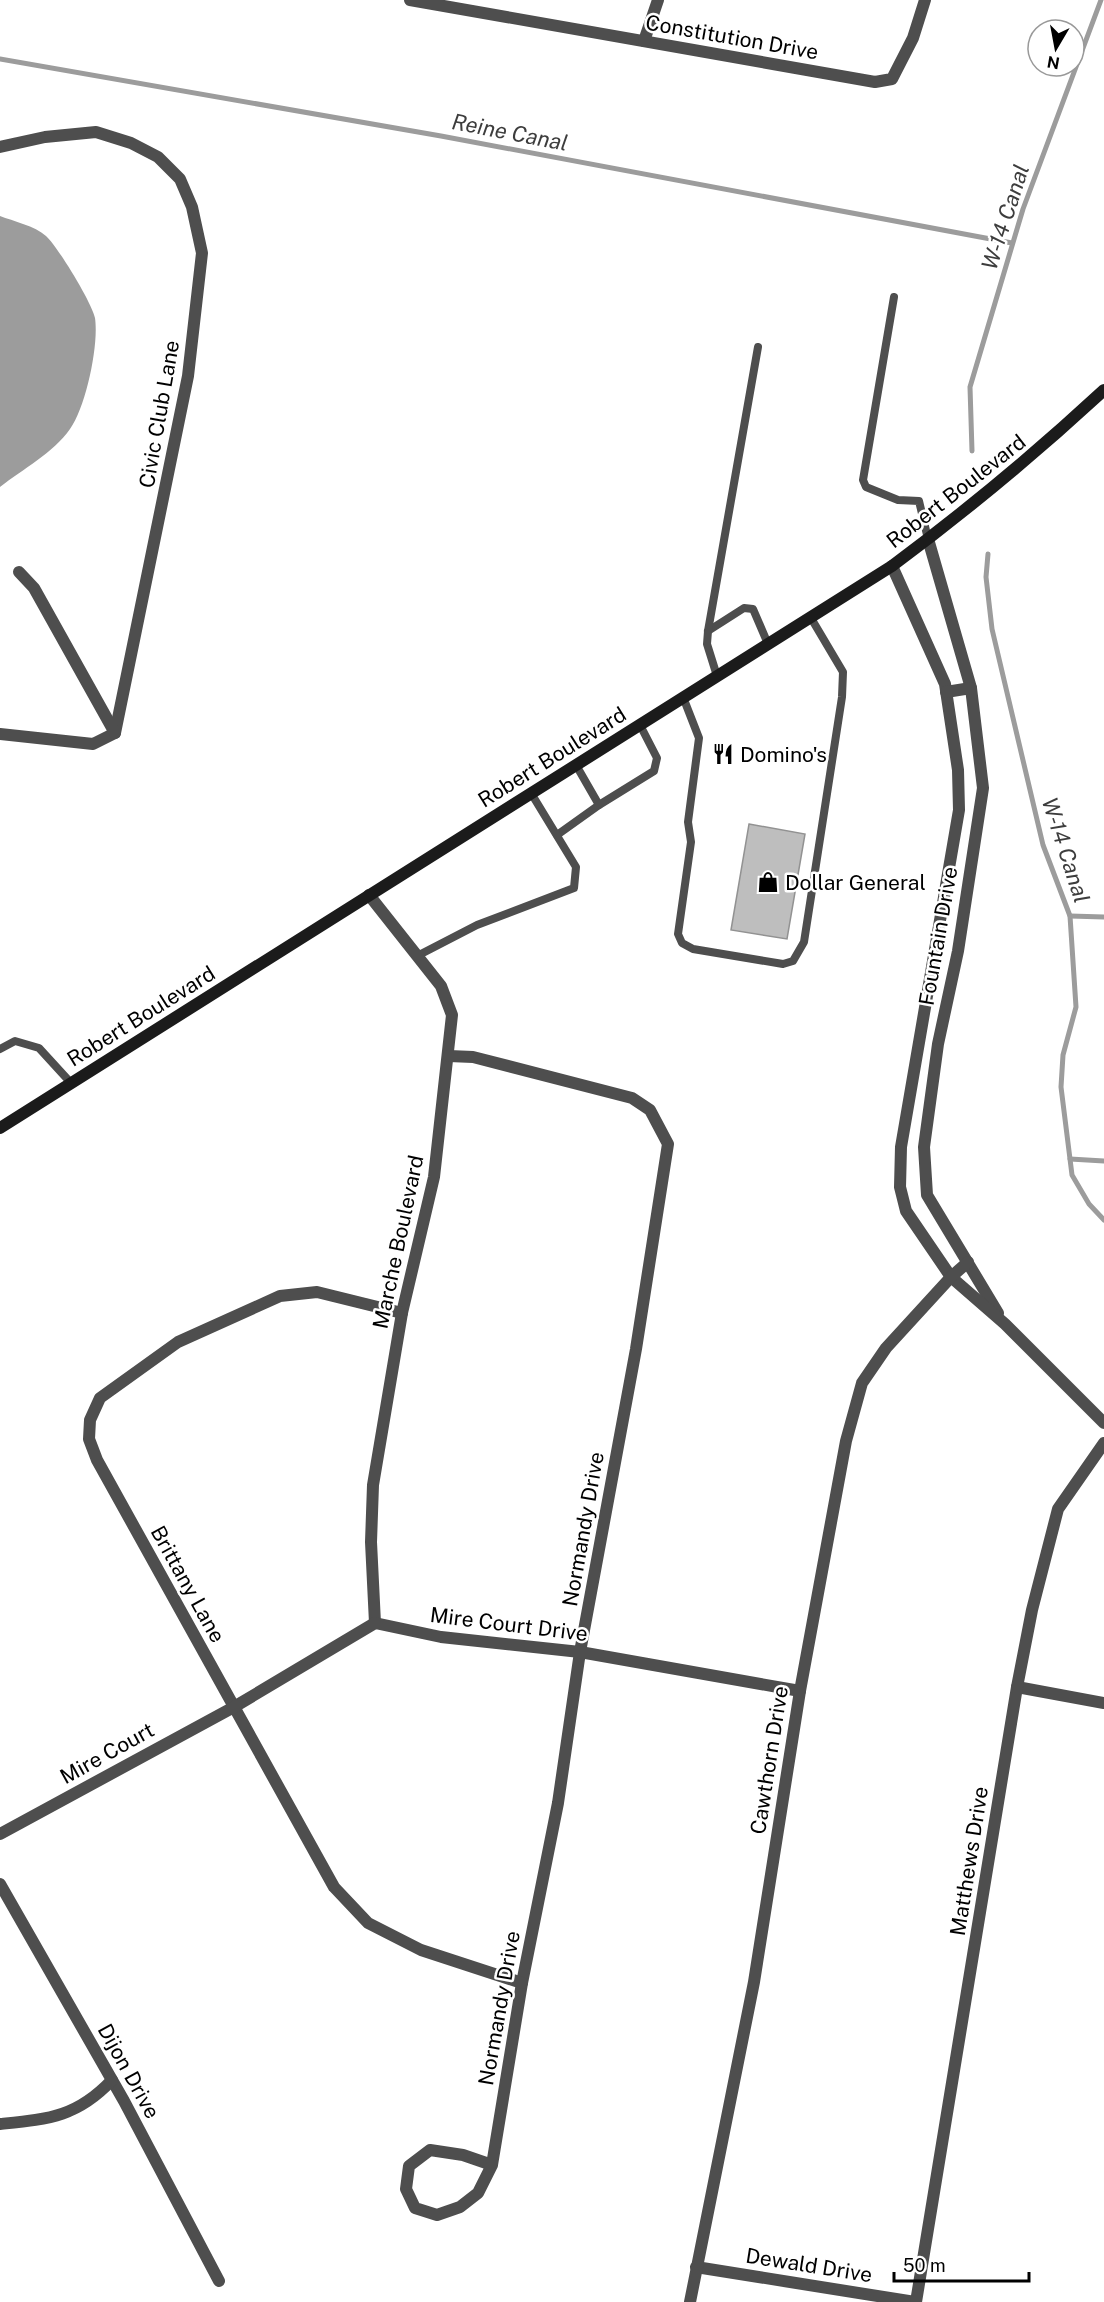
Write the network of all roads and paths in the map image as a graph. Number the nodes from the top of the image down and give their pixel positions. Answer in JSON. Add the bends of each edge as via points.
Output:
{"nodes":[{"id":1,"x":410,"y":0,"type":"edge"},
{"id":2,"x":658,"y":0,"type":"edge"},
{"id":3,"x":925,"y":0,"type":"edge"},
{"id":4,"x":644,"y":41,"type":"junction"},
{"id":5,"x":0,"y":147,"type":"edge"},
{"id":6,"x":894,"y":297,"type":"dead end"},
{"id":7,"x":758,"y":347,"type":"dead end"},
{"id":8,"x":1104,"y":390,"type":"edge"},
{"id":9,"x":928,"y":539,"type":"junction"},
{"id":10,"x":892,"y":566,"type":"junction"},
{"id":11,"x":19,"y":572,"type":"dead end"},
{"id":12,"x":811,"y":618,"type":"junction"},
{"id":13,"x":708,"y":631,"type":"junction"},
{"id":14,"x":768,"y":644,"type":"junction"},
{"id":15,"x":717,"y":676,"type":"junction"},
{"id":16,"x":970,"y":688,"type":"junction"},
{"id":17,"x":946,"y":692,"type":"junction"},
{"id":18,"x":683,"y":698,"type":"junction"},
{"id":19,"x":640,"y":725,"type":"junction"},
{"id":20,"x":0,"y":734,"type":"edge"},
{"id":21,"x":115,"y":734,"type":"junction"},
{"id":22,"x":576,"y":765,"type":"junction"},
{"id":23,"x":531,"y":794,"type":"junction"},
{"id":24,"x":599,"y":805,"type":"junction"},
{"id":25,"x":557,"y":835,"type":"junction"},
{"id":26,"x":369,"y":895,"type":"junction"},
{"id":27,"x":417,"y":956,"type":"junction"},
{"id":28,"x":0,"y":1049,"type":"edge"},
{"id":29,"x":449,"y":1056,"type":"junction"},
{"id":30,"x":915,"y":1068,"type":"junction"},
{"id":31,"x":934,"y":1071,"type":"junction"},
{"id":32,"x":71,"y":1083,"type":"junction"},
{"id":33,"x":0,"y":1128,"type":"edge"},
{"id":34,"x":968,"y":1262,"type":"junction"},
{"id":35,"x":951,"y":1277,"type":"junction"},
{"id":36,"x":402,"y":1313,"type":"junction"},
{"id":37,"x":1005,"y":1324,"type":"junction"},
{"id":38,"x":1104,"y":1423,"type":"edge"},
{"id":39,"x":1104,"y":1443,"type":"edge"},
{"id":40,"x":375,"y":1623,"type":"junction"},
{"id":41,"x":580,"y":1652,"type":"junction"},
{"id":42,"x":1017,"y":1687,"type":"junction"},
{"id":43,"x":800,"y":1691,"type":"junction"},
{"id":44,"x":1104,"y":1703,"type":"edge"},
{"id":45,"x":234,"y":1707,"type":"junction"},
{"id":46,"x":0,"y":1834,"type":"edge"},
{"id":47,"x":0,"y":1884,"type":"edge"},
{"id":48,"x":522,"y":1983,"type":"junction"},
{"id":49,"x":112,"y":2080,"type":"junction"},
{"id":50,"x":0,"y":2124,"type":"edge"},
{"id":51,"x":492,"y":2165,"type":"junction"},
{"id":52,"x":696,"y":2267,"type":"junction"},
{"id":53,"x":219,"y":2281,"type":"dead end"},
{"id":54,"x":690,"y":2302,"type":"edge"},
{"id":55,"x":916,"y":2302,"type":"edge"}],
"edges":[{"from":1,"to":4,"type":"street","name":"Constitution Drive"},
{"from":2,"to":4,"type":"street"},
{"from":3,"to":4,"type":"street","name":"Constitution Drive","via":[[913,38],[892,79],[875,82]]},
{"from":5,"to":21,"type":"street","name":"Civic Club Lane","via":[[96,132],[158,157],[180,179],[192,207],[202,254],[188,376]]},
{"from":6,"to":9,"type":"lane","via":[[863,480],[866,487],[898,500],[919,501]]},
{"from":7,"to":13,"type":"lane"},
{"from":8,"to":9,"type":"main road","name":"Robert Boulevard","via":[[1043,447]]},
{"from":9,"to":10,"type":"main road","name":"Robert Boulevard"},
{"from":9,"to":16,"type":"street","name":"Fountain Drive"},
{"from":10,"to":12,"type":"main road","name":"Robert Boulevard"},
{"from":10,"to":17,"type":"street","name":"Fountain Drive"},
{"from":11,"to":21,"type":"street","via":[[34,588]]},
{"from":12,"to":14,"type":"main road","name":"Robert Boulevard"},
{"from":12,"to":18,"type":"lane","via":[[843,672],[843,689],[804,942],[793,961],[783,964],[693,949],[682,943],[678,934],[691,842],[688,822],[699,738]]},
{"from":13,"to":14,"type":"lane","via":[[744,608],[753,609]]},
{"from":13,"to":15,"type":"lane","via":[[707,644]]},
{"from":14,"to":15,"type":"main road","name":"Robert Boulevard"},
{"from":15,"to":18,"type":"main road","name":"Robert Boulevard"},
{"from":16,"to":17,"type":"street"},
{"from":16,"to":31,"type":"street","name":"Fountain Drive","via":[[983,788],[958,951]]},
{"from":17,"to":30,"type":"street","name":"Fountain Drive","via":[[958,770],[959,810]]},
{"from":18,"to":19,"type":"main road","name":"Robert Boulevard"},
{"from":19,"to":22,"type":"main road","name":"Robert Boulevard"},
{"from":19,"to":24,"type":"lane","via":[[657,758],[654,771]]},
{"from":20,"to":21,"type":"street","via":[[93,744]]},
{"from":22,"to":23,"type":"main road","name":"Robert Boulevard"},
{"from":22,"to":24,"type":"lane"},
{"from":23,"to":25,"type":"lane"},
{"from":23,"to":26,"type":"main road","name":"Robert Boulevard"},
{"from":24,"to":25,"type":"lane"},
{"from":25,"to":27,"type":"lane","via":[[576,867],[574,888],[477,925]]},
{"from":26,"to":27,"type":"street","name":"Marche Boulevard"},
{"from":26,"to":32,"type":"main road","name":"Robert Boulevard"},
{"from":27,"to":29,"type":"street","name":"Marche Boulevard","via":[[441,986],[452,1015]]},
{"from":28,"to":32,"type":"lane","via":[[15,1041],[39,1048]]},
{"from":29,"to":36,"type":"street","name":"Marche Boulevard","via":[[434,1177]]},
{"from":29,"to":41,"type":"street","name":"Normandy Drive","via":[[473,1057],[632,1098],[650,1110],[668,1144],[636,1349]]},
{"from":30,"to":31,"type":"street"},
{"from":30,"to":35,"type":"street","name":"Fountain Drive","via":[[901,1148],[900,1187],[906,1211]]},
{"from":31,"to":34,"type":"street","name":"Fountain Drive","via":[[924,1147],[927,1195]]},
{"from":32,"to":33,"type":"main road","name":"Robert Boulevard"},
{"from":34,"to":35,"type":"street","name":"Cawthorn Drive"},
{"from":34,"to":37,"type":"street","name":"Fountain Drive"},
{"from":35,"to":37,"type":"street","name":"Fountain Drive"},
{"from":35,"to":43,"type":"street","name":"Cawthorn Drive","via":[[886,1348],[862,1383],[846,1442]]},
{"from":36,"to":40,"type":"street","name":"Marche Boulevard","via":[[373,1485]]},
{"from":36,"to":45,"type":"street","name":"Brittany Lane","via":[[317,1292],[280,1296],[178,1342],[100,1398],[90,1420],[89,1439],[97,1460]]},
{"from":37,"to":38,"type":"street","name":"Fountain Drive"},
{"from":39,"to":42,"type":"street","name":"Matthews Drive","via":[[1058,1509]]},
{"from":40,"to":41,"type":"street","name":"Mire Court Drive","via":[[441,1637]]},
{"from":40,"to":45,"type":"street"},
{"from":41,"to":43,"type":"street","name":"Mire Court Drive"},
{"from":41,"to":48,"type":"street","name":"Normandy Drive","via":[[558,1803]]},
{"from":42,"to":44,"type":"street"},
{"from":42,"to":55,"type":"street","name":"Matthews Drive"},
{"from":43,"to":52,"type":"street","name":"Cawthorn Drive","via":[[754,1982]]},
{"from":45,"to":46,"type":"street","name":"Mire Court"},
{"from":45,"to":48,"type":"street","name":"Brittany Lane","via":[[334,1887],[368,1923],[422,1950]]},
{"from":47,"to":49,"type":"street","name":"Dijon Drive"},
{"from":48,"to":51,"type":"street","name":"Normandy Drive"},
{"from":49,"to":50,"type":"street","via":[[95,2097],[70,2112]]},
{"from":49,"to":53,"type":"street","name":"Dijon Drive"},
{"from":51,"to":51,"type":"street","name":"Normandy Drive","via":[[478,2193],[460,2207],[437,2215],[415,2208],[406,2188],[410,2166],[430,2150]]},
{"from":52,"to":54,"type":"street","name":"Cawthorn Drive"},
{"from":52,"to":55,"type":"street","name":"Dewald Drive"}]}
